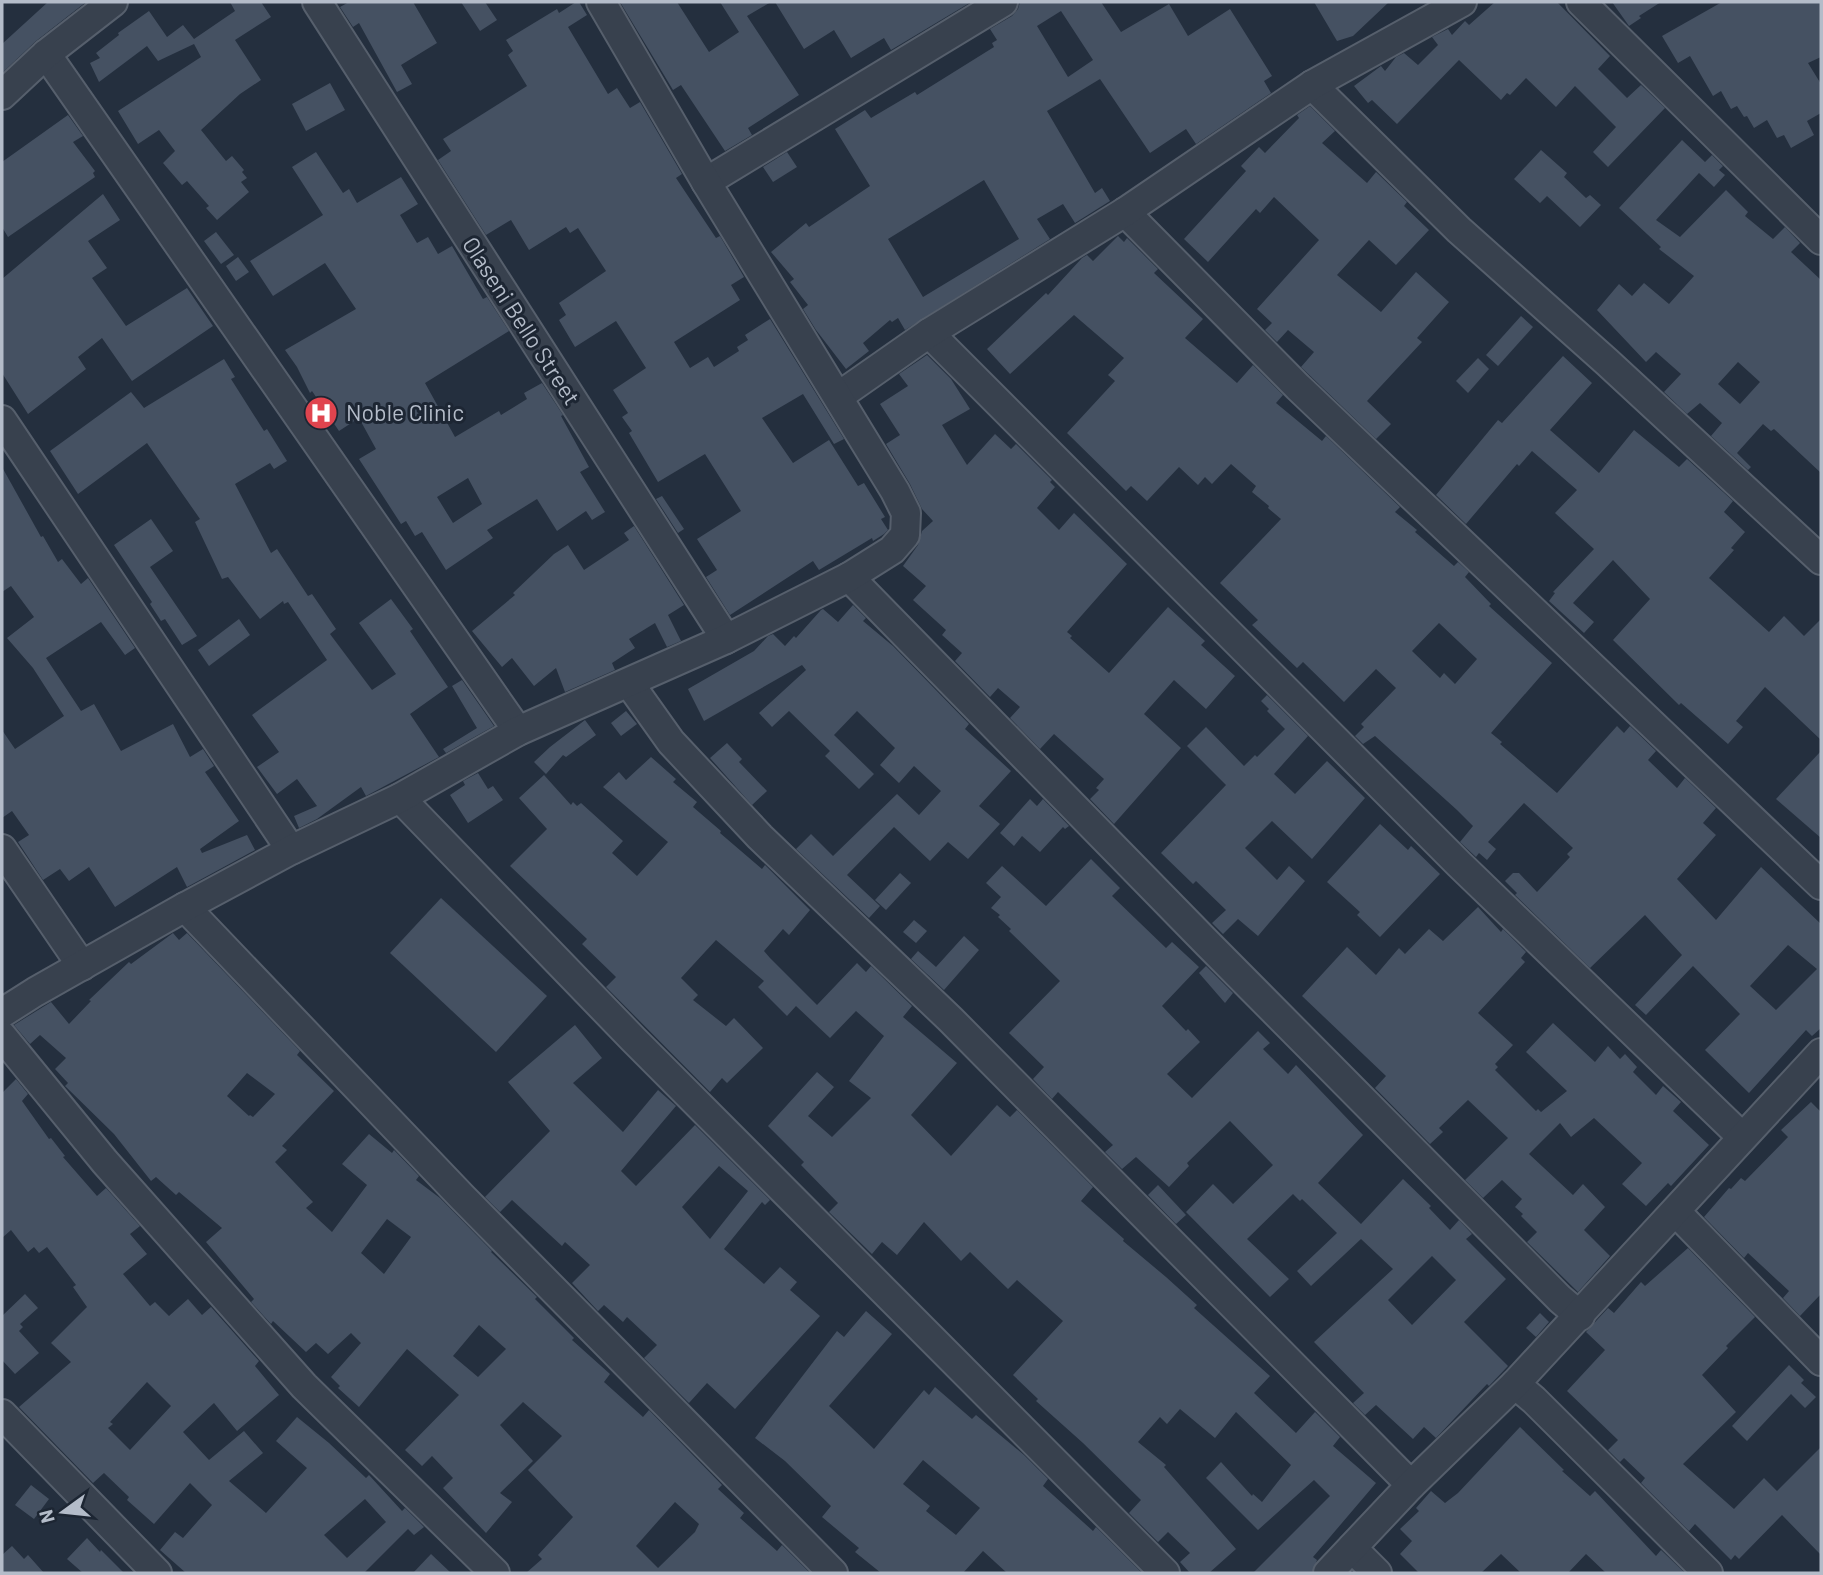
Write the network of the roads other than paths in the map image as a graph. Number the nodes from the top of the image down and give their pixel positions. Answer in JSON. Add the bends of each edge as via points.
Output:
{"nodes":[{"id":1,"x":113,"y":2,"type":"edge"},
{"id":2,"x":317,"y":2,"type":"edge"},
{"id":3,"x":600,"y":2,"type":"edge"},
{"id":4,"x":1003,"y":2,"type":"edge"},
{"id":5,"x":1462,"y":2,"type":"edge"},
{"id":6,"x":1581,"y":2,"type":"edge"},
{"id":7,"x":46,"y":54,"type":"junction"},
{"id":8,"x":1312,"y":85,"type":"junction"},
{"id":9,"x":2,"y":95,"type":"edge"},
{"id":10,"x":706,"y":182,"type":"junction"},
{"id":11,"x":1125,"y":212,"type":"junction"},
{"id":12,"x":1821,"y":240,"type":"edge"},
{"id":13,"x":929,"y":333,"type":"junction"},
{"id":14,"x":839,"y":396,"type":"junction"},
{"id":15,"x":2,"y":420,"type":"edge"},
{"id":16,"x":1821,"y":561,"type":"edge"},
{"id":17,"x":849,"y":577,"type":"junction"},
{"id":18,"x":726,"y":639,"type":"junction"},
{"id":19,"x":629,"y":683,"type":"junction"},
{"id":20,"x":518,"y":731,"type":"junction"},
{"id":21,"x":400,"y":798,"type":"junction"},
{"id":22,"x":2,"y":849,"type":"edge"},
{"id":23,"x":291,"y":850,"type":"junction"},
{"id":24,"x":1821,"y":884,"type":"edge"},
{"id":25,"x":185,"y":907,"type":"junction"},
{"id":26,"x":82,"y":966,"type":"junction"},
{"id":27,"x":2,"y":1013,"type":"edge"},
{"id":28,"x":2,"y":1036,"type":"edge"},
{"id":29,"x":1821,"y":1053,"type":"edge"},
{"id":30,"x":1742,"y":1137,"type":"junction"},
{"id":31,"x":1676,"y":1212,"type":"junction"},
{"id":32,"x":1580,"y":1316,"type":"junction"},
{"id":33,"x":1821,"y":1361,"type":"edge"},
{"id":34,"x":1515,"y":1384,"type":"junction"},
{"id":35,"x":2,"y":1414,"type":"edge"},
{"id":36,"x":1411,"y":1485,"type":"junction"},
{"id":37,"x":1352,"y":1548,"type":"junction"},
{"id":38,"x":157,"y":1573,"type":"edge"},
{"id":39,"x":495,"y":1573,"type":"edge"},
{"id":40,"x":833,"y":1573,"type":"edge"},
{"id":41,"x":1165,"y":1573,"type":"edge"},
{"id":42,"x":1328,"y":1573,"type":"edge"},
{"id":43,"x":1377,"y":1573,"type":"edge"},
{"id":44,"x":1708,"y":1573,"type":"edge"}],
"edges":[{"from":1,"to":7,"type":"street"},
{"from":2,"to":18,"type":"street","name":"Olaseni Bello Street"},
{"from":3,"to":10,"type":"street"},
{"from":4,"to":10,"type":"street"},
{"from":5,"to":8,"type":"street"},
{"from":6,"to":12,"type":"street"},
{"from":7,"to":9,"type":"street"},
{"from":7,"to":20,"type":"street"},
{"from":8,"to":11,"type":"street"},
{"from":8,"to":16,"type":"street","via":[[1459,230]]},
{"from":10,"to":14,"type":"street"},
{"from":11,"to":13,"type":"street"},
{"from":11,"to":24,"type":"street","via":[[1298,387]]},
{"from":13,"to":14,"type":"street"},
{"from":13,"to":30,"type":"street","via":[[1460,864]]},
{"from":14,"to":17,"type":"street","via":[[906,513],[905,536],[892,550]]},
{"from":15,"to":23,"type":"street"},
{"from":17,"to":18,"type":"street"},
{"from":17,"to":32,"type":"street"},
{"from":18,"to":19,"type":"street"},
{"from":19,"to":20,"type":"street"},
{"from":19,"to":36,"type":"street","via":[[671,742],[761,837],[950,1019]]},
{"from":20,"to":21,"type":"street"},
{"from":21,"to":23,"type":"street"},
{"from":21,"to":41,"type":"street"},
{"from":22,"to":26,"type":"street"},
{"from":23,"to":25,"type":"street"},
{"from":25,"to":26,"type":"street"},
{"from":25,"to":40,"type":"street"},
{"from":26,"to":27,"type":"street"},
{"from":28,"to":39,"type":"street","via":[[105,1162],[304,1386]]},
{"from":29,"to":30,"type":"street"},
{"from":30,"to":31,"type":"street"},
{"from":31,"to":32,"type":"street"},
{"from":31,"to":33,"type":"street"},
{"from":32,"to":34,"type":"street"},
{"from":34,"to":36,"type":"street"},
{"from":34,"to":44,"type":"street"},
{"from":35,"to":38,"type":"street"},
{"from":36,"to":37,"type":"street"},
{"from":37,"to":42,"type":"street"},
{"from":37,"to":43,"type":"street"}]}
